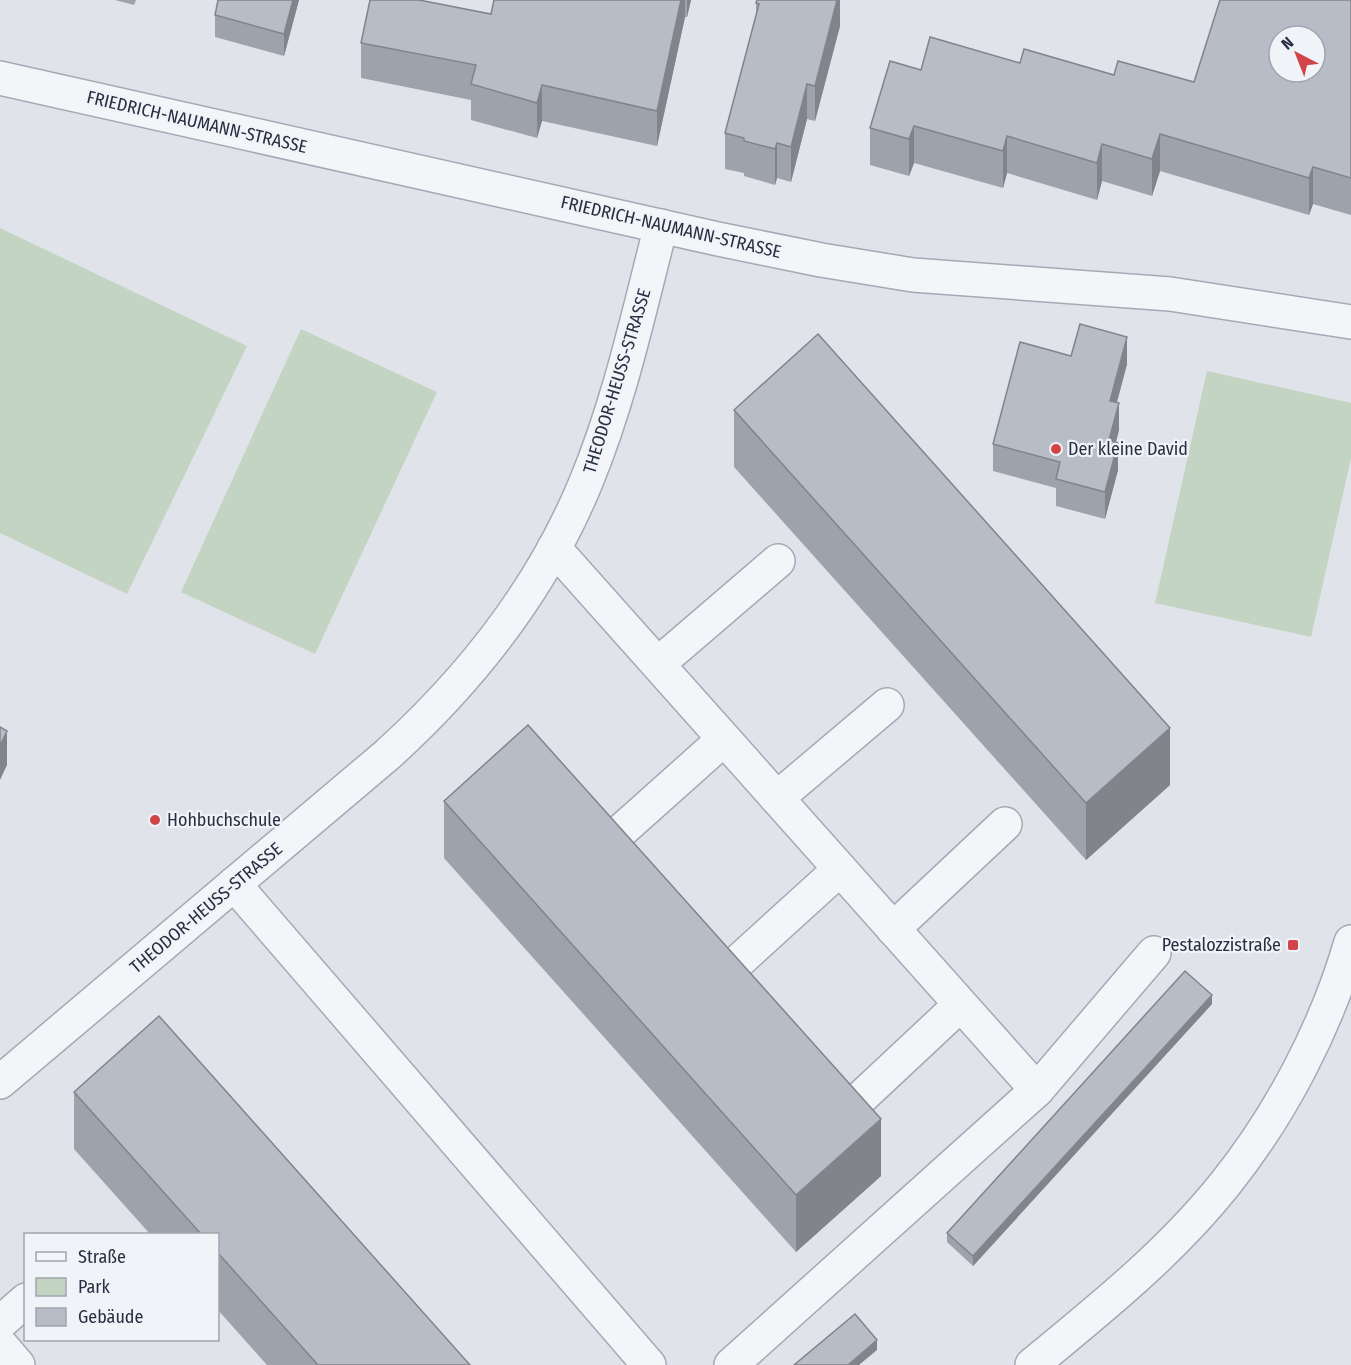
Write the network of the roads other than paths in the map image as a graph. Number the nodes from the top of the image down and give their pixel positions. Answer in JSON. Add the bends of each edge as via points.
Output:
{"nodes":[{"id":1,"x":0,"y":78,"type":"edge"},
{"id":2,"x":661,"y":226,"type":"junction"},
{"id":3,"x":1351,"y":322,"type":"edge"},
{"id":4,"x":554,"y":548,"type":"junction"},
{"id":5,"x":778,"y":561,"type":"dead end"},
{"id":6,"x":657,"y":664,"type":"junction"},
{"id":7,"x":887,"y":705,"type":"dead end"},
{"id":8,"x":724,"y":739,"type":"junction"},
{"id":9,"x":777,"y":798,"type":"junction"},
{"id":10,"x":1005,"y":824,"type":"dead end"},
{"id":11,"x":621,"y":831,"type":"edge"},
{"id":12,"x":840,"y":869,"type":"junction"},
{"id":13,"x":234,"y":884,"type":"junction"},
{"id":14,"x":893,"y":929,"type":"junction"},
{"id":15,"x":1351,"y":942,"type":"edge"},
{"id":16,"x":1154,"y":953,"type":"dead end"},
{"id":17,"x":730,"y":969,"type":"edge"},
{"id":18,"x":960,"y":1005,"type":"junction"},
{"id":19,"x":0,"y":1082,"type":"edge"},
{"id":20,"x":1037,"y":1090,"type":"junction"},
{"id":21,"x":850,"y":1108,"type":"edge"},
{"id":22,"x":24,"y":1302,"type":"edge"},
{"id":23,"x":0,"y":1323,"type":"edge"},
{"id":24,"x":0,"y":1344,"type":"edge"},
{"id":25,"x":18,"y":1365,"type":"edge"},
{"id":26,"x":649,"y":1365,"type":"edge"},
{"id":27,"x":731,"y":1365,"type":"edge"},
{"id":28,"x":1032,"y":1365,"type":"edge"}],
"edges":[{"from":1,"to":2,"type":"street","name":"FRIEDRICH-NAUMANN-STRASSE"},
{"from":2,"to":3,"type":"street","name":"FRIEDRICH-NAUMANN-STRASSE","via":[[773,251],[913,275],[1170,294]]},
{"from":2,"to":4,"type":"street","name":"THEODOR-HEUSS-STRASSE","via":[[602,440]]},
{"from":4,"to":6,"type":"street"},
{"from":4,"to":13,"type":"street","name":"THEODOR-HEUSS-STRASSE","via":[[492,645],[441,705]]},
{"from":5,"to":6,"type":"street"},
{"from":6,"to":8,"type":"street"},
{"from":7,"to":9,"type":"street"},
{"from":8,"to":9,"type":"street"},
{"from":8,"to":11,"type":"street"},
{"from":9,"to":12,"type":"street"},
{"from":10,"to":14,"type":"street"},
{"from":12,"to":14,"type":"street"},
{"from":12,"to":17,"type":"street"},
{"from":13,"to":19,"type":"street","name":"THEODOR-HEUSS-STRASSE"},
{"from":13,"to":26,"type":"street"},
{"from":14,"to":18,"type":"street"},
{"from":15,"to":28,"type":"street","via":[[1306,1053],[1284,1095],[1225,1184],[1147,1268]]},
{"from":16,"to":20,"type":"street"},
{"from":18,"to":20,"type":"street"},
{"from":18,"to":21,"type":"street"},
{"from":20,"to":27,"type":"street"},
{"from":22,"to":23,"type":"street"},
{"from":24,"to":25,"type":"street"}]}
